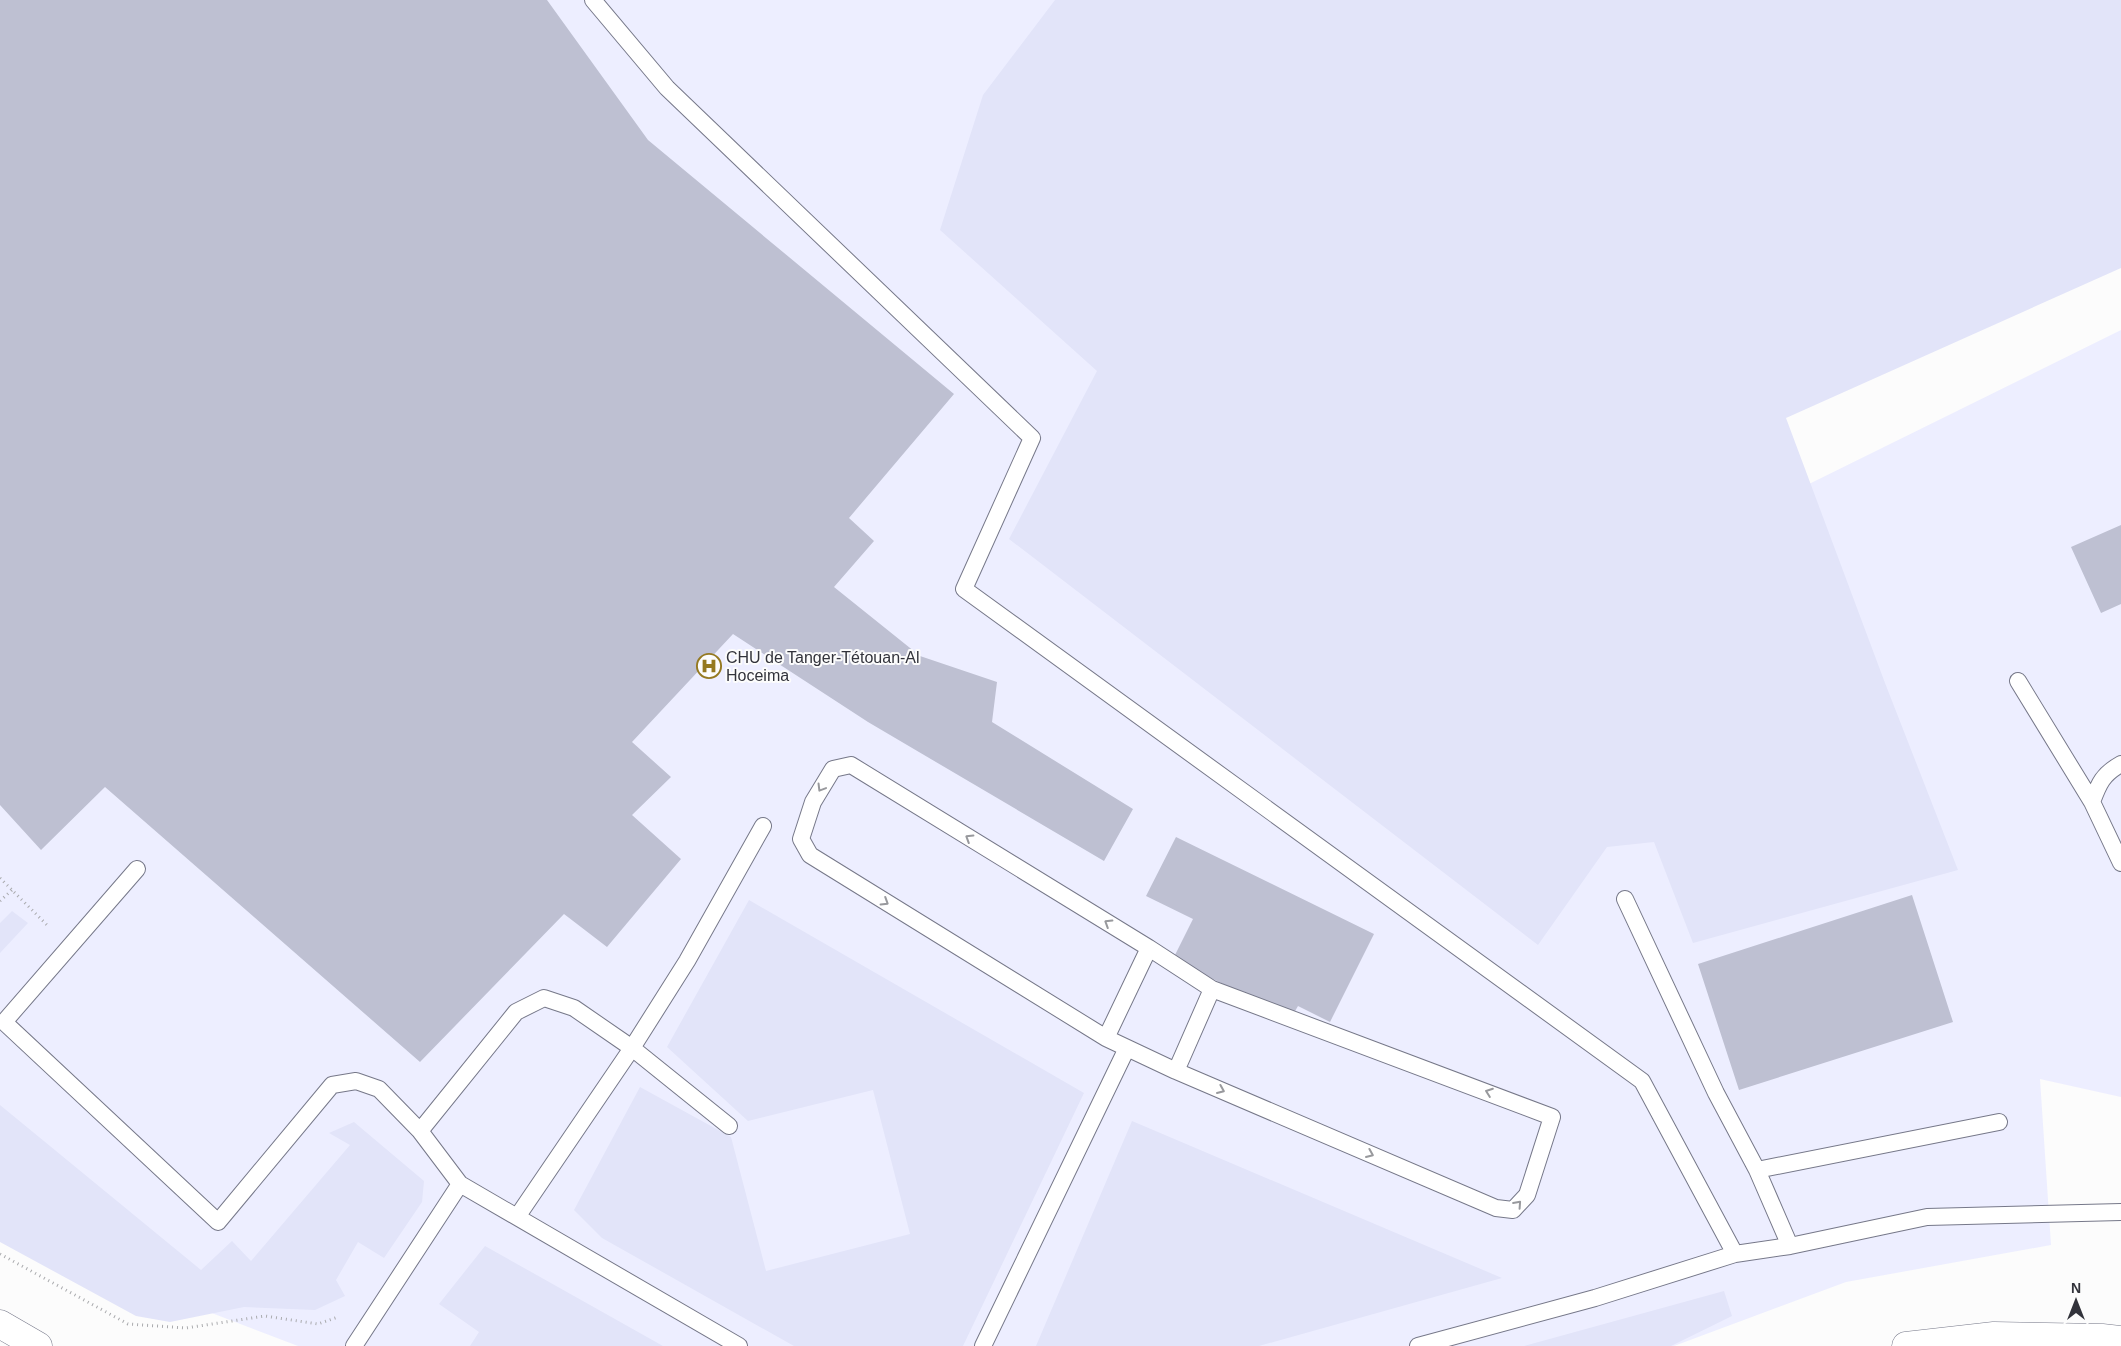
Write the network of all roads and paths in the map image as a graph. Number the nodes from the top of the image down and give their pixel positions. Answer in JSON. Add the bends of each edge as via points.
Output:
{"nodes":[{"id":1,"x":593,"y":0,"type":"edge"},
{"id":2,"x":2018,"y":681,"type":"dead end"},
{"id":3,"x":2121,"y":764,"type":"edge"},
{"id":4,"x":2092,"y":802,"type":"junction"},
{"id":5,"x":763,"y":826,"type":"dead end"},
{"id":6,"x":2121,"y":863,"type":"edge"},
{"id":7,"x":137,"y":869,"type":"dead end"},
{"id":8,"x":0,"y":878,"type":"edge"},
{"id":9,"x":12,"y":890,"type":"junction"},
{"id":10,"x":1625,"y":899,"type":"dead end"},
{"id":11,"x":0,"y":901,"type":"edge"},
{"id":12,"x":69,"y":948,"type":"junction"},
{"id":13,"x":1149,"y":948,"type":"junction"},
{"id":14,"x":1212,"y":989,"type":"junction"},
{"id":15,"x":1106,"y":1038,"type":"junction"},
{"id":16,"x":632,"y":1048,"type":"junction"},
{"id":17,"x":1127,"y":1048,"type":"junction"},
{"id":18,"x":1176,"y":1071,"type":"junction"},
{"id":19,"x":1999,"y":1122,"type":"dead end"},
{"id":20,"x":729,"y":1126,"type":"dead end"},
{"id":21,"x":420,"y":1132,"type":"junction"},
{"id":22,"x":1756,"y":1170,"type":"junction"},
{"id":23,"x":460,"y":1184,"type":"junction"},
{"id":24,"x":2121,"y":1212,"type":"edge"},
{"id":25,"x":517,"y":1217,"type":"junction"},
{"id":26,"x":1790,"y":1246,"type":"junction"},
{"id":27,"x":0,"y":1254,"type":"edge"},
{"id":28,"x":1736,"y":1254,"type":"junction"},
{"id":29,"x":385,"y":1299,"type":"junction"},
{"id":30,"x":0,"y":1324,"type":"edge"},
{"id":31,"x":2121,"y":1340,"type":"edge"},
{"id":32,"x":38,"y":1346,"type":"edge"},
{"id":33,"x":354,"y":1346,"type":"edge"},
{"id":34,"x":739,"y":1346,"type":"edge"},
{"id":35,"x":983,"y":1346,"type":"edge"},
{"id":36,"x":1418,"y":1346,"type":"edge"},
{"id":37,"x":1906,"y":1346,"type":"edge"}],
"edges":[{"from":1,"to":28,"type":"lane","via":[[667,88],[1032,438],[964,589],[1642,1081]]},
{"from":2,"to":4,"type":"lane"},
{"from":3,"to":4,"type":"lane","via":[[2099,783]]},
{"from":4,"to":6,"type":"lane"},
{"from":5,"to":16,"type":"lane","via":[[687,961]]},
{"from":7,"to":12,"type":"lane"},
{"from":8,"to":9,"type":"path"},
{"from":9,"to":11,"type":"path"},
{"from":9,"to":12,"type":"path"},
{"from":10,"to":22,"type":"lane","via":[[1716,1093]]},
{"from":12,"to":21,"type":"lane","via":[[4,1022],[218,1222],[332,1085],[356,1081],[378,1090]]},
{"from":13,"to":14,"type":"lane"},
{"from":13,"to":15,"type":"lane"},
{"from":13,"to":15,"type":"lane","one_way":true,"via":[[851,766],[833,769],[813,802],[801,839],[810,855]]},
{"from":14,"to":18,"type":"lane"},
{"from":18,"to":14,"type":"lane","one_way":true,"via":[[1496,1208],[1513,1210],[1526,1195],[1552,1117]]},
{"from":15,"to":17,"type":"lane"},
{"from":16,"to":20,"type":"lane"},
{"from":16,"to":21,"type":"lane","via":[[574,1008],[544,998],[516,1012]]},
{"from":16,"to":25,"type":"lane"},
{"from":17,"to":18,"type":"lane"},
{"from":17,"to":35,"type":"lane"},
{"from":19,"to":22,"type":"lane"},
{"from":21,"to":23,"type":"lane"},
{"from":22,"to":26,"type":"lane"},
{"from":23,"to":25,"type":"lane"},
{"from":23,"to":29,"type":"lane"},
{"from":24,"to":26,"type":"lane","via":[[1928,1217]]},
{"from":25,"to":34,"type":"lane"},
{"from":26,"to":28,"type":"lane"},
{"from":27,"to":29,"type":"path","via":[[128,1324],[186,1328],[264,1316],[318,1324]]},
{"from":28,"to":36,"type":"lane","via":[[1595,1298]]},
{"from":29,"to":33,"type":"lane"},
{"from":30,"to":32,"type":"main road"},
{"from":31,"to":37,"type":"main road","via":[[1994,1336]]}]}
